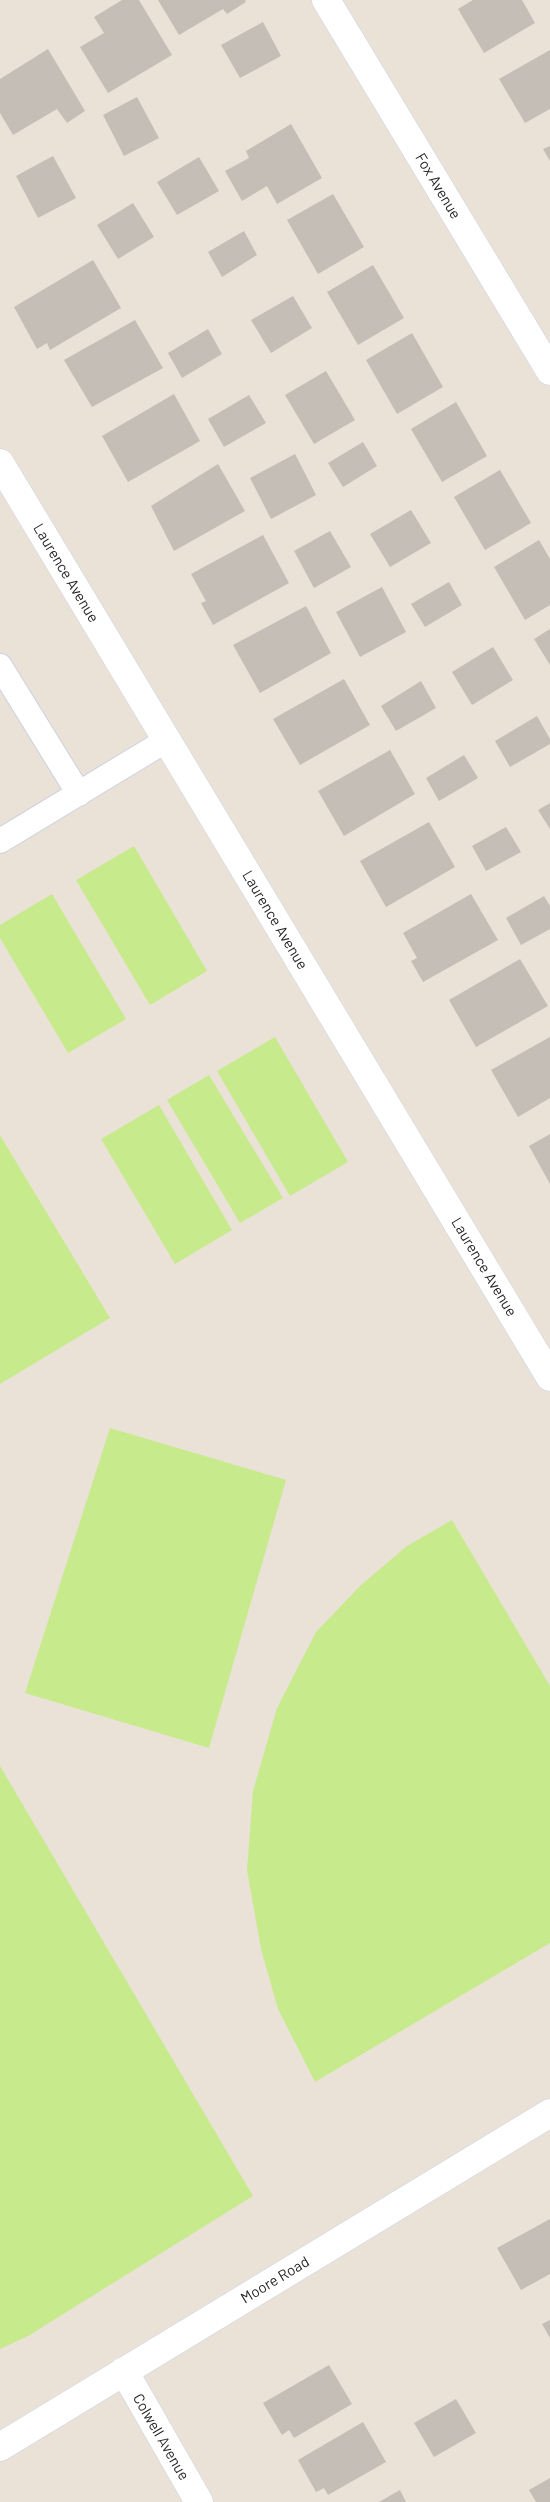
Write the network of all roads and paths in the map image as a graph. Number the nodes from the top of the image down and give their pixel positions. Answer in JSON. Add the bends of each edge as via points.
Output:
{"nodes":[{"id":1,"x":326,"y":0,"type":"edge"},
{"id":2,"x":550,"y":371,"type":"edge"},
{"id":3,"x":0,"y":463,"type":"edge"},
{"id":4,"x":0,"y":666,"type":"edge"},
{"id":5,"x":167,"y":740,"type":"junction"},
{"id":6,"x":78,"y":794,"type":"junction"},
{"id":7,"x":0,"y":841,"type":"edge"},
{"id":8,"x":550,"y":1376,"type":"edge"},
{"id":9,"x":550,"y":2113,"type":"edge"},
{"id":10,"x":124,"y":2372,"type":"junction"},
{"id":11,"x":0,"y":2447,"type":"edge"},
{"id":12,"x":199,"y":2502,"type":"edge"}],
"edges":[{"from":1,"to":2,"type":"street","name":"Fox Avenue"},
{"from":3,"to":5,"type":"street","name":"Laurence Avenue"},
{"from":4,"to":6,"type":"lane"},
{"from":5,"to":6,"type":"lane"},
{"from":5,"to":8,"type":"street","name":"Laurence Avenue"},
{"from":6,"to":7,"type":"lane"},
{"from":9,"to":10,"type":"street","name":"Moore Road"},
{"from":10,"to":11,"type":"street","name":"Moore Road"},
{"from":10,"to":12,"type":"street","name":"Colwell Avenue"}]}
